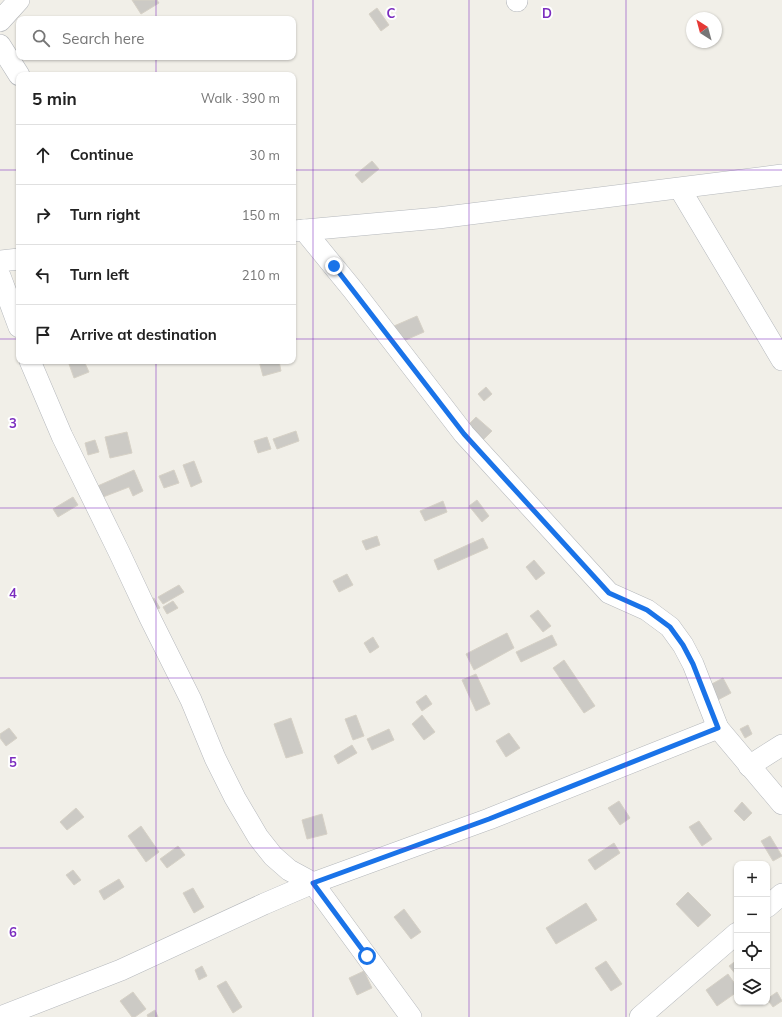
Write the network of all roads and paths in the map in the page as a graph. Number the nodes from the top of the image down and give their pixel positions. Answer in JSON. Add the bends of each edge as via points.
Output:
{"nodes":[{"id":1,"x":19,"y":0,"type":"edge"},
{"id":2,"x":0,"y":21,"type":"edge"},
{"id":3,"x":0,"y":46,"type":"edge"},
{"id":4,"x":17,"y":72,"type":"edge"},
{"id":5,"x":782,"y":175,"type":"edge"},
{"id":6,"x":680,"y":189,"type":"junction"},
{"id":7,"x":298,"y":231,"type":"edge"},
{"id":8,"x":16,"y":259,"type":"edge"},
{"id":9,"x":0,"y":261,"type":"edge"},
{"id":10,"x":0,"y":276,"type":"edge"},
{"id":11,"x":16,"y":319,"type":"edge"},
{"id":12,"x":782,"y":360,"type":"edge"},
{"id":13,"x":31,"y":364,"type":"edge"},
{"id":14,"x":718,"y":728,"type":"junction"},
{"id":15,"x":782,"y":745,"type":"edge"},
{"id":16,"x":749,"y":766,"type":"junction"},
{"id":17,"x":782,"y":804,"type":"edge"},
{"id":18,"x":313,"y":883,"type":"junction"},
{"id":19,"x":782,"y":894,"type":"edge"},
{"id":20,"x":770,"y":904,"type":"edge"},
{"id":21,"x":734,"y":936,"type":"edge"},
{"id":22,"x":0,"y":1017,"type":"edge"},
{"id":23,"x":411,"y":1017,"type":"edge"},
{"id":24,"x":640,"y":1017,"type":"edge"}],
"edges":[{"from":1,"to":2,"type":"street"},
{"from":3,"to":4,"type":"street"},
{"from":5,"to":6,"type":"street"},
{"from":6,"to":7,"type":"street","via":[[438,218]]},
{"from":6,"to":12,"type":"street"},
{"from":7,"to":14,"type":"street","via":[[353,290],[464,434],[609,593],[647,610],[670,627],[693,664]]},
{"from":8,"to":9,"type":"street"},
{"from":10,"to":11,"type":"street"},
{"from":13,"to":18,"type":"street","via":[[62,436],[191,700],[235,798],[258,837],[273,856],[289,870]]},
{"from":14,"to":16,"type":"street"},
{"from":14,"to":18,"type":"street","via":[[489,819]]},
{"from":15,"to":16,"type":"street"},
{"from":16,"to":17,"type":"street"},
{"from":18,"to":22,"type":"street","via":[[121,970]]},
{"from":18,"to":23,"type":"street"},
{"from":19,"to":20,"type":"street"},
{"from":21,"to":24,"type":"street"}]}
